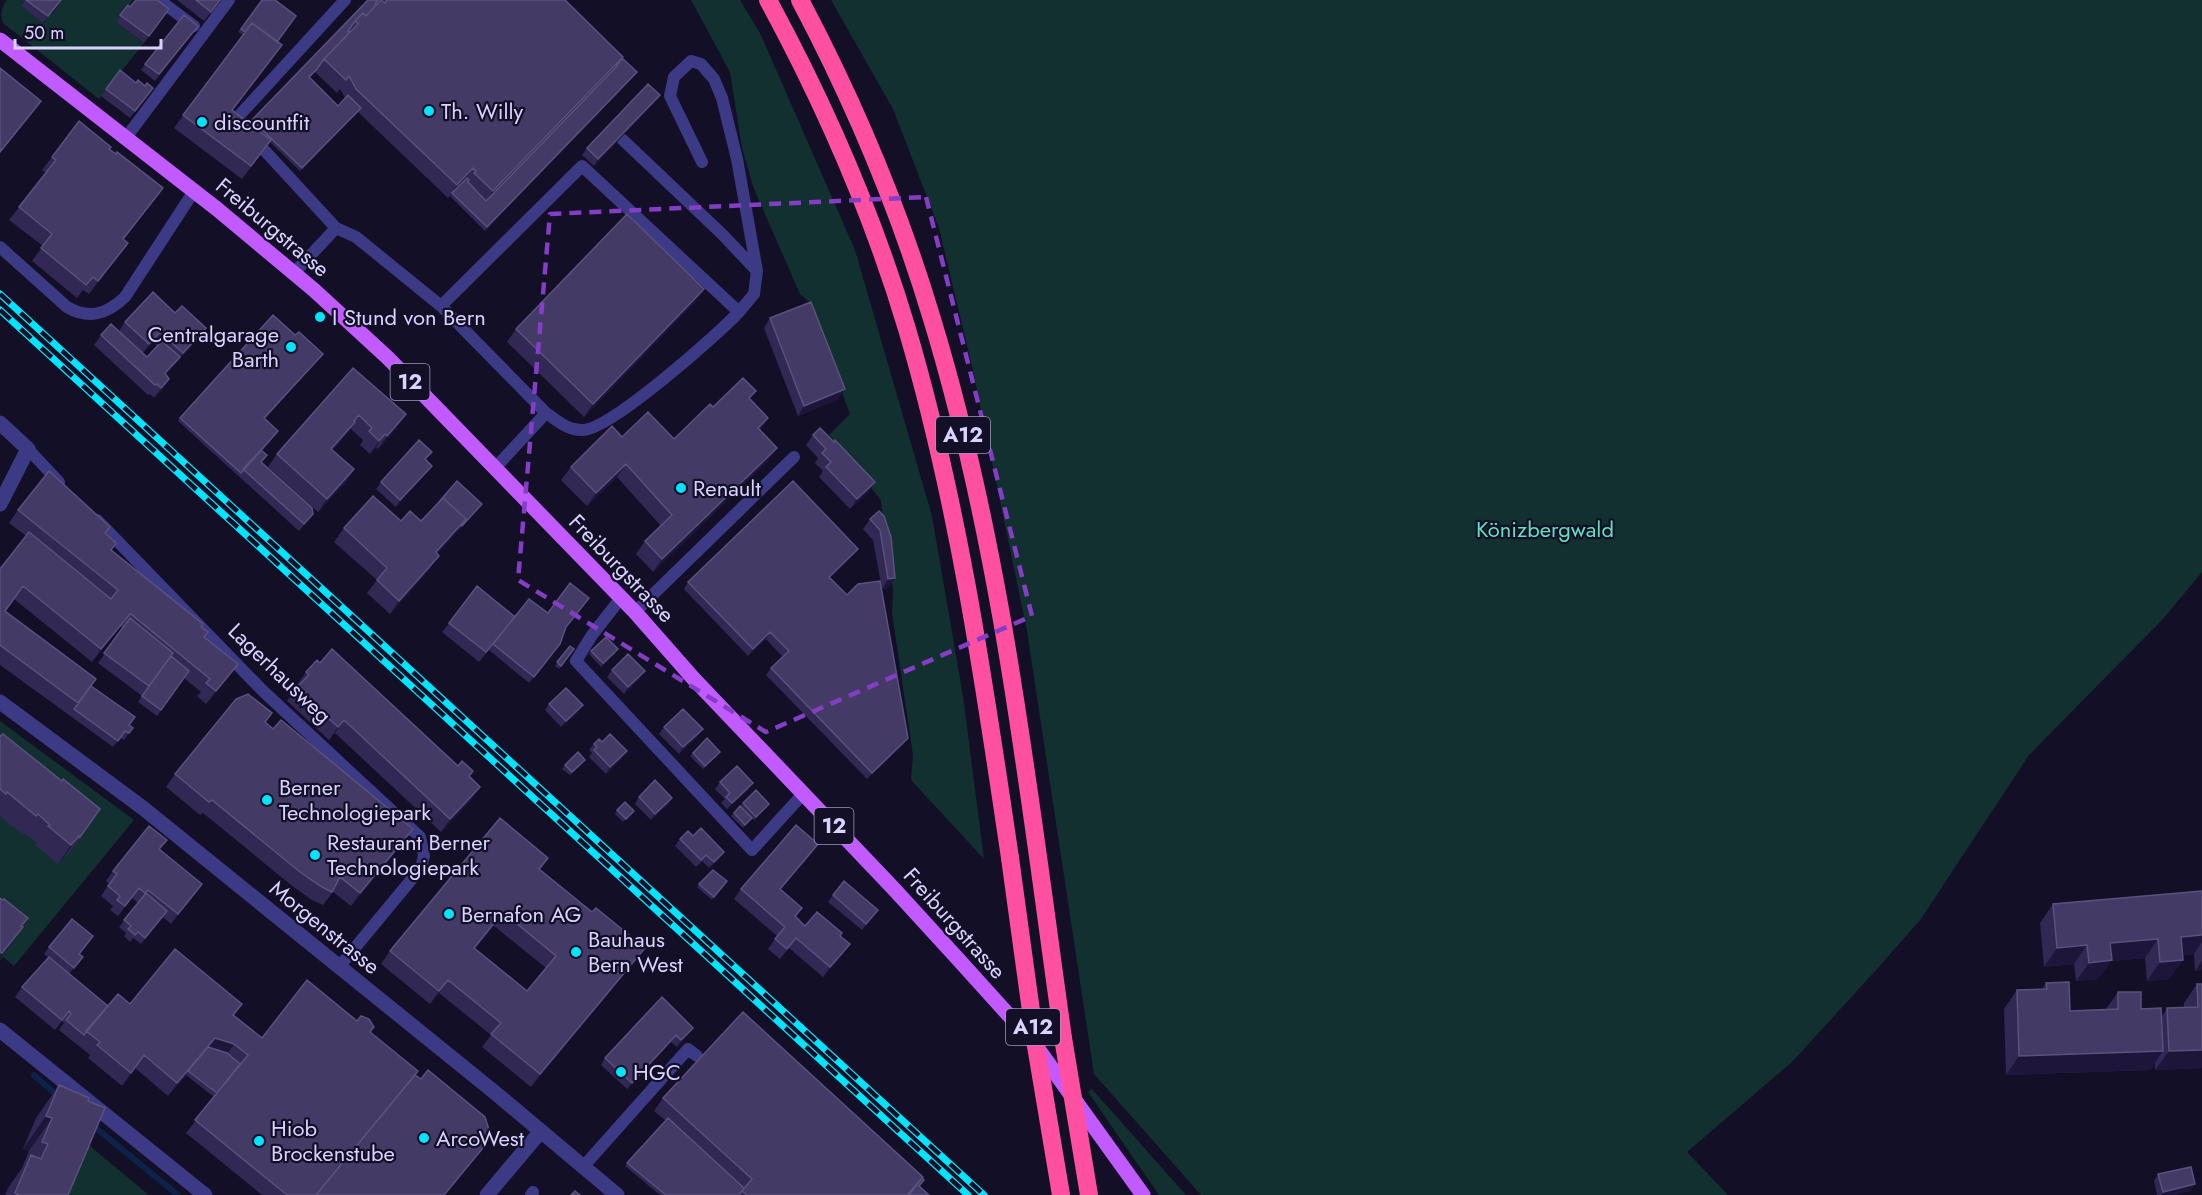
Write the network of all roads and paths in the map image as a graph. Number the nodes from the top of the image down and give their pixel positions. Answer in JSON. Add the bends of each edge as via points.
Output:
{"nodes":[{"id":1,"x":159,"y":0,"type":"edge"},
{"id":2,"x":229,"y":0,"type":"edge"},
{"id":3,"x":345,"y":0,"type":"edge"},
{"id":4,"x":768,"y":0,"type":"edge"},
{"id":5,"x":800,"y":0,"type":"edge"},
{"id":6,"x":204,"y":34,"type":"junction"},
{"id":7,"x":0,"y":40,"type":"edge"},
{"id":8,"x":125,"y":139,"type":"junction"},
{"id":9,"x":623,"y":140,"type":"edge"},
{"id":10,"x":702,"y":162,"type":"dead end"},
{"id":11,"x":194,"y":191,"type":"junction"},
{"id":12,"x":336,"y":228,"type":"junction"},
{"id":13,"x":0,"y":248,"type":"edge"},
{"id":14,"x":757,"y":271,"type":"junction"},
{"id":15,"x":294,"y":273,"type":"junction"},
{"id":16,"x":441,"y":306,"type":"junction"},
{"id":17,"x":739,"y":312,"type":"junction"},
{"id":18,"x":546,"y":413,"type":"junction"},
{"id":19,"x":0,"y":423,"type":"edge"},
{"id":20,"x":28,"y":449,"type":"junction"},
{"id":21,"x":794,"y":457,"type":"dead end"},
{"id":22,"x":495,"y":468,"type":"junction"},
{"id":23,"x":68,"y":491,"type":"edge"},
{"id":24,"x":0,"y":504,"type":"edge"},
{"id":25,"x":85,"y":508,"type":"edge"},
{"id":26,"x":621,"y":598,"type":"junction"},
{"id":27,"x":635,"y":612,"type":"junction"},
{"id":28,"x":0,"y":702,"type":"edge"},
{"id":29,"x":803,"y":794,"type":"junction"},
{"id":30,"x":339,"y":967,"type":"junction"},
{"id":31,"x":0,"y":1030,"type":"edge"},
{"id":32,"x":697,"y":1056,"type":"dead end"},
{"id":33,"x":541,"y":1131,"type":"junction"},
{"id":34,"x":583,"y":1167,"type":"junction"},
{"id":35,"x":205,"y":1195,"type":"edge"},
{"id":36,"x":487,"y":1195,"type":"edge"},
{"id":37,"x":616,"y":1195,"type":"edge"},
{"id":38,"x":1061,"y":1195,"type":"edge"},
{"id":39,"x":1089,"y":1195,"type":"edge"},
{"id":40,"x":1143,"y":1195,"type":"edge"}],
"edges":[{"from":1,"to":6,"type":"lane"},
{"from":2,"to":6,"type":"lane"},
{"from":3,"to":12,"type":"lane","via":[[236,119]]},
{"from":4,"to":38,"type":"highway","number":"A12","bridge":true,"via":[[815,91],[856,185],[891,280],[922,382],[967,590]]},
{"from":5,"to":39,"type":"highway","number":"A12","bridge":true,"via":[[882,176],[918,273],[964,440],[1012,686]]},
{"from":6,"to":8,"type":"lane"},
{"from":7,"to":8,"type":"main road","name":"Freiburgstrasse","number":"12"},
{"from":8,"to":11,"type":"main road","name":"Freiburgstrasse","number":"12"},
{"from":9,"to":14,"type":"lane"},
{"from":10,"to":14,"type":"lane","via":[[670,96],[674,77],[692,61],[701,64],[714,79],[722,98]]},
{"from":11,"to":13,"type":"lane","via":[[125,297],[102,314],[88,315],[67,307]]},
{"from":11,"to":15,"type":"main road","name":"Freiburgstrasse","number":"12"},
{"from":12,"to":15,"type":"lane"},
{"from":12,"to":16,"type":"lane","via":[[356,237]]},
{"from":14,"to":17,"type":"lane","via":[[754,294]]},
{"from":15,"to":22,"type":"main road","name":"Freiburgstrasse","number":"12","via":[[381,352]]},
{"from":16,"to":17,"type":"lane","via":[[582,166]]},
{"from":16,"to":18,"type":"lane"},
{"from":17,"to":18,"type":"lane","via":[[649,390],[598,427],[566,427]]},
{"from":18,"to":22,"type":"lane"},
{"from":19,"to":20,"type":"street"},
{"from":20,"to":23,"type":"lane"},
{"from":20,"to":24,"type":"street"},
{"from":21,"to":27,"type":"lane"},
{"from":22,"to":26,"type":"main road","name":"Freiburgstrasse","number":"12"},
{"from":25,"to":30,"type":"lane","name":"Lagerhausweg","via":[[263,692],[420,837],[424,856],[421,868]]},
{"from":26,"to":27,"type":"main road","name":"Freiburgstrasse","number":"12"},
{"from":26,"to":29,"type":"lane","via":[[576,661],[702,797],[752,850]]},
{"from":27,"to":29,"type":"main road","name":"Freiburgstrasse","number":"12"},
{"from":28,"to":30,"type":"street","name":"Morgenstrasse","via":[[143,808]]},
{"from":29,"to":40,"type":"main road","name":"Freiburgstrasse","number":"12","via":[[1033,1042]]},
{"from":30,"to":33,"type":"street","name":"Morgenstrasse"},
{"from":31,"to":35,"type":"street"},
{"from":32,"to":34,"type":"lane","via":[[688,1049]]},
{"from":33,"to":34,"type":"street","name":"Morgenstrasse"},
{"from":33,"to":36,"type":"street"},
{"from":34,"to":37,"type":"street","name":"Morgenstrasse"}]}
